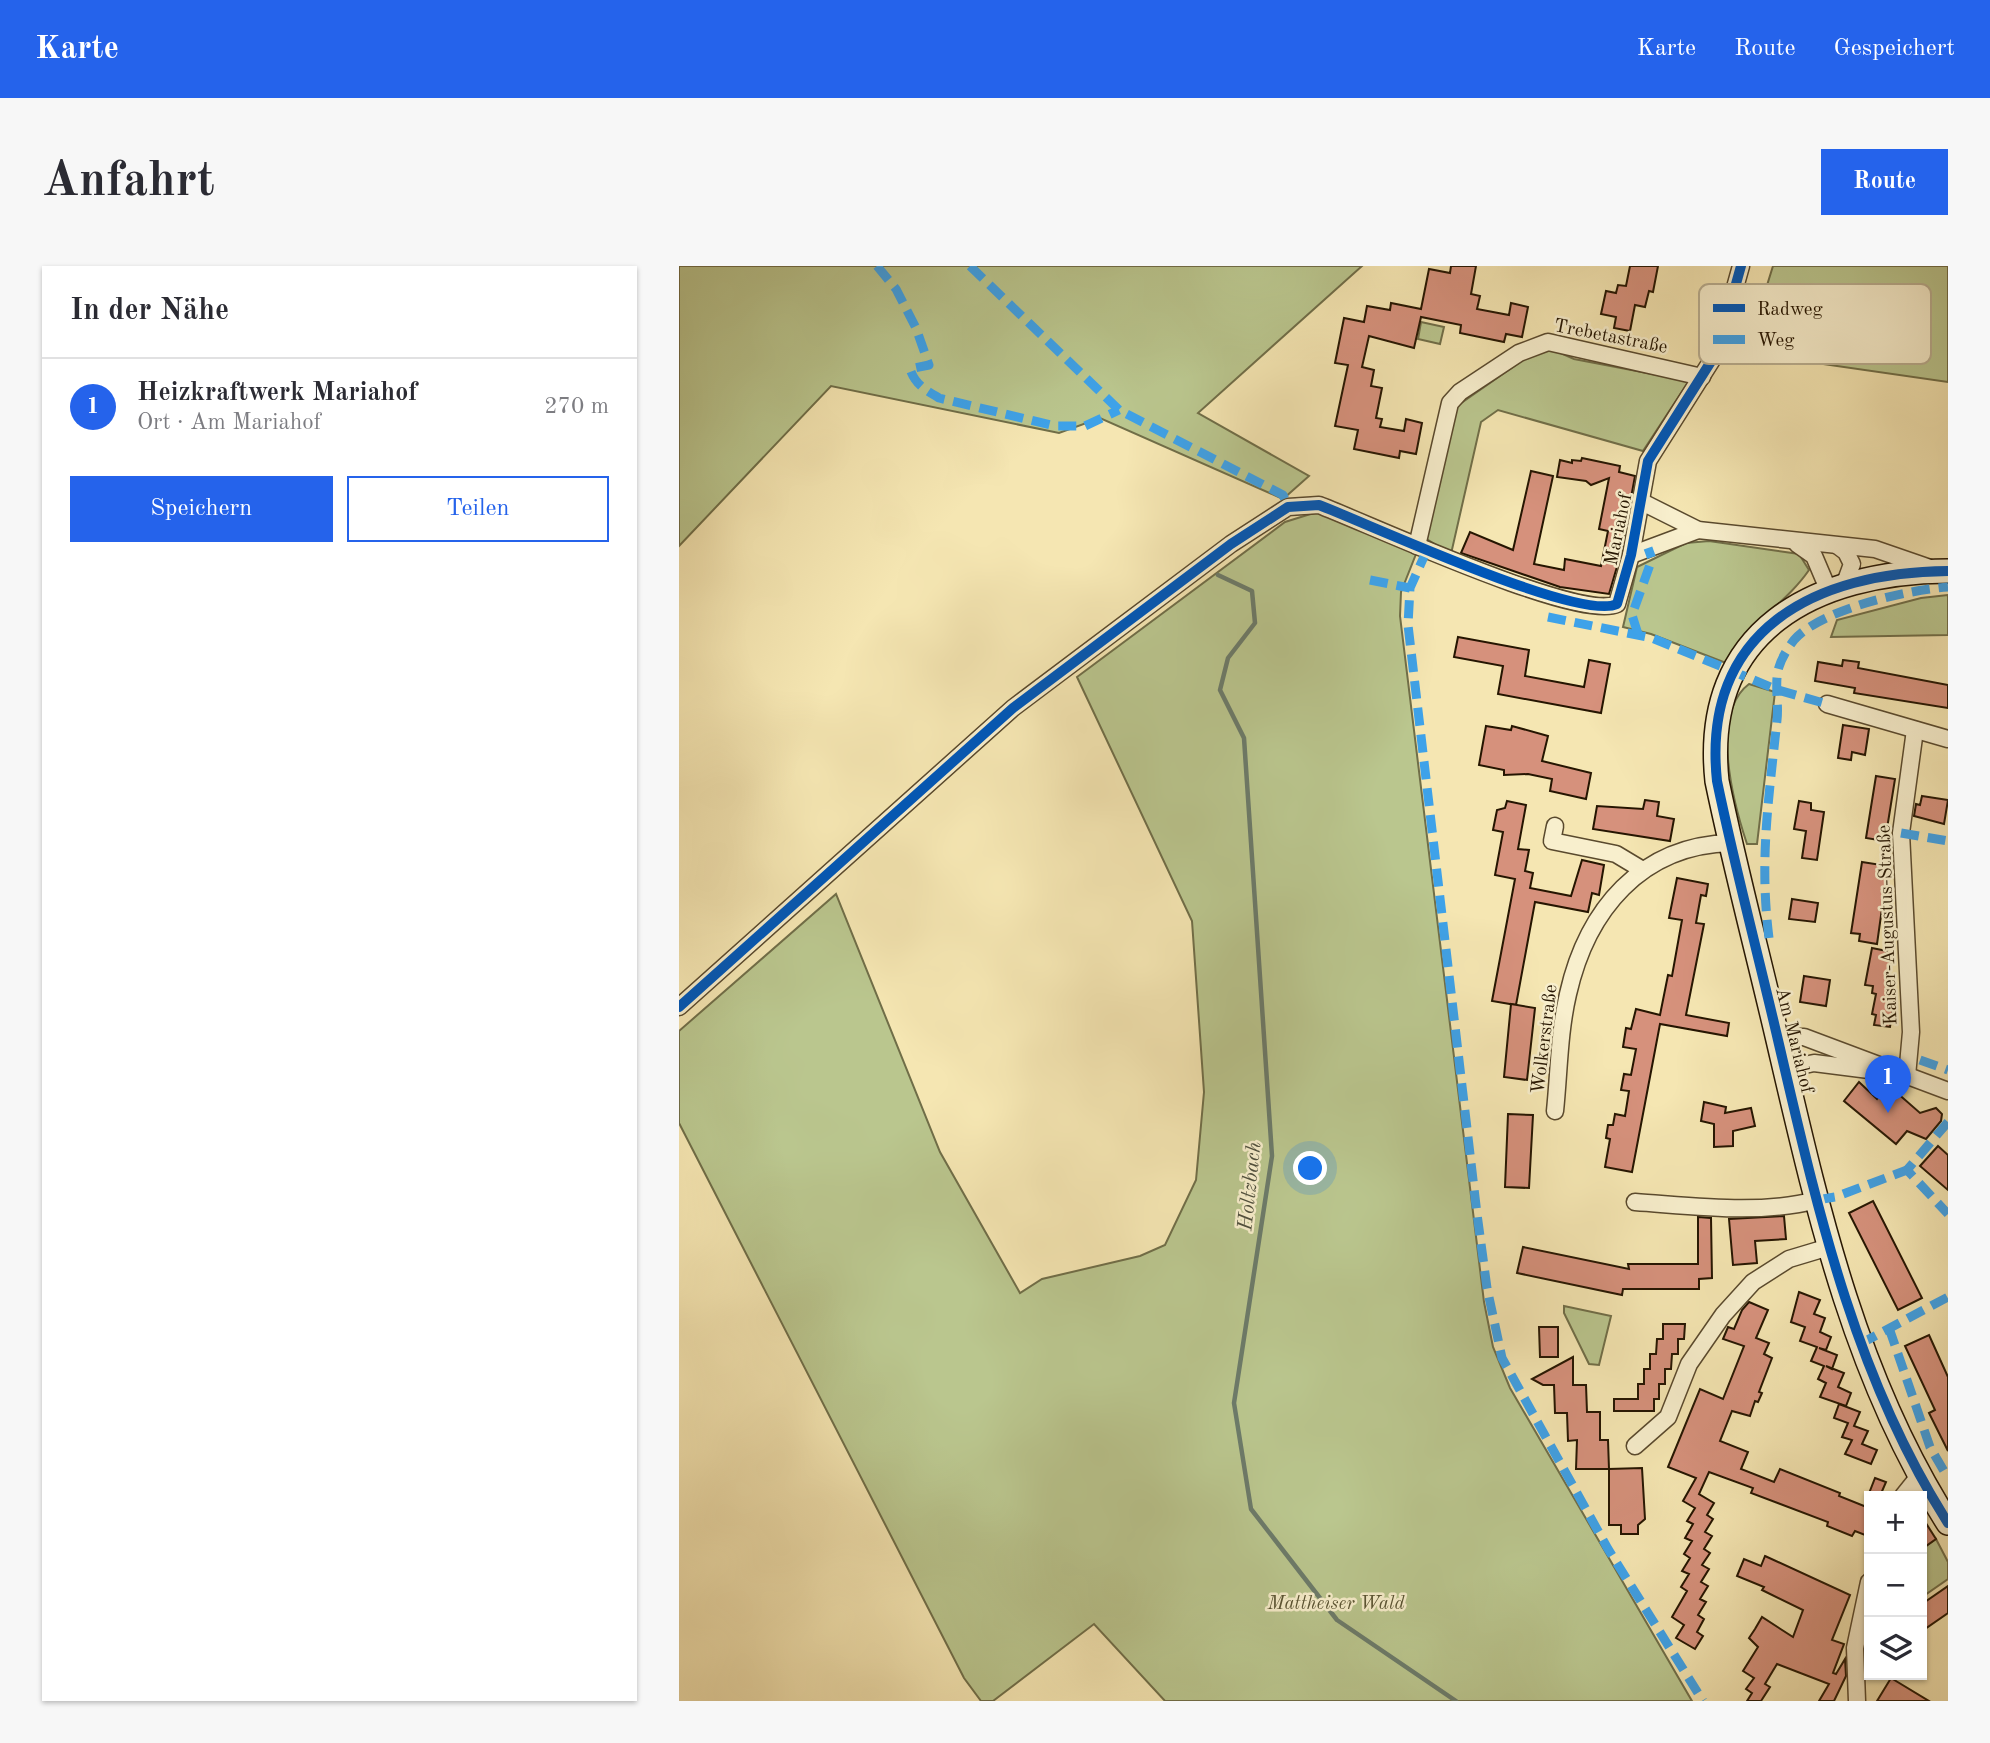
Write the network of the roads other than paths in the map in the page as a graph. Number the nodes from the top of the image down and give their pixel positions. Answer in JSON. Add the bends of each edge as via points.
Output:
{"nodes":[{"id":1,"x":1741,"y":266,"type":"edge"},
{"id":2,"x":1736,"y":284,"type":"edge"},
{"id":3,"x":1710,"y":364,"type":"edge"},
{"id":4,"x":1702,"y":377,"type":"junction"},
{"id":5,"x":1642,"y":502,"type":"junction"},
{"id":6,"x":1698,"y":530,"type":"junction"},
{"id":7,"x":1795,"y":542,"type":"junction"},
{"id":8,"x":1417,"y":546,"type":"junction"},
{"id":9,"x":1838,"y":546,"type":"junction"},
{"id":10,"x":1631,"y":555,"type":"junction"},
{"id":11,"x":1943,"y":571,"type":"edge"},
{"id":12,"x":1837,"y":586,"type":"junction"},
{"id":13,"x":1827,"y":704,"type":"dead end"},
{"id":14,"x":1915,"y":730,"type":"junction"},
{"id":15,"x":1948,"y":739,"type":"edge"},
{"id":16,"x":1555,"y":827,"type":"dead end"},
{"id":17,"x":1731,"y":842,"type":"junction"},
{"id":18,"x":1641,"y":869,"type":"junction"},
{"id":19,"x":679,"y":1007,"type":"edge"},
{"id":20,"x":1777,"y":1037,"type":"junction"},
{"id":21,"x":1785,"y":1069,"type":"junction"},
{"id":22,"x":1907,"y":1076,"type":"junction"},
{"id":23,"x":1948,"y":1091,"type":"edge"},
{"id":24,"x":1555,"y":1111,"type":"dead end"},
{"id":25,"x":1817,"y":1200,"type":"junction"},
{"id":26,"x":1635,"y":1202,"type":"dead end"},
{"id":27,"x":1829,"y":1247,"type":"junction"},
{"id":28,"x":1635,"y":1446,"type":"dead end"},
{"id":29,"x":1919,"y":1476,"type":"junction"},
{"id":30,"x":1907,"y":1491,"type":"edge"},
{"id":31,"x":1948,"y":1523,"type":"edge"},
{"id":32,"x":1864,"y":1606,"type":"edge"},
{"id":33,"x":1857,"y":1701,"type":"edge"}],
"edges":[{"from":1,"to":2,"type":"street"},
{"from":3,"to":4,"type":"street"},
{"from":4,"to":5,"type":"street","name":"Mariahof","via":[[1648,461]]},
{"from":4,"to":8,"type":"street","name":"Trebetastraße","via":[[1560,343],[1533,345],[1519,353],[1459,392],[1450,403]]},
{"from":5,"to":6,"type":"street"},
{"from":5,"to":10,"type":"street","name":"Mariahof"},
{"from":6,"to":7,"type":"street"},
{"from":6,"to":10,"type":"street"},
{"from":7,"to":9,"type":"street"},
{"from":7,"to":12,"type":"street","via":[[1814,556]]},
{"from":8,"to":10,"type":"street","name":"Mariahof","via":[[1529,591],[1604,608],[1617,604]]},
{"from":8,"to":19,"type":"street","via":[[1319,505],[1288,508],[1231,544],[1013,708]]},
{"from":9,"to":11,"type":"street","via":[[1875,549]]},
{"from":9,"to":12,"type":"street","via":[[1852,564]]},
{"from":11,"to":12,"type":"street","name":"Am Mariahof","via":[[1896,573]]},
{"from":12,"to":17,"type":"street","name":"Am Mariahof","via":[[1769,625],[1742,659],[1724,700],[1715,766]]},
{"from":13,"to":14,"type":"street"},
{"from":14,"to":15,"type":"street"},
{"from":14,"to":22,"type":"street","name":"Kaiser-Augustus-Straße","via":[[1901,833],[1911,1032]]},
{"from":16,"to":18,"type":"street","via":[[1552,841],[1616,854]]},
{"from":17,"to":18,"type":"street","name":"Wolkerstraße","via":[[1676,853]]},
{"from":17,"to":20,"type":"street","name":"Am Mariahof"},
{"from":18,"to":24,"type":"street","name":"Wolkerstraße","via":[[1613,897],[1577,960],[1567,998]]},
{"from":20,"to":21,"type":"street","name":"Am Mariahof"},
{"from":20,"to":22,"type":"street","name":"Am Mariahof","via":[[1804,1037]]},
{"from":21,"to":22,"type":"street","name":"Am Mariahof","via":[[1814,1063]]},
{"from":21,"to":25,"type":"street","name":"Am Mariahof"},
{"from":22,"to":23,"type":"street","name":"Am Mariahof"},
{"from":25,"to":26,"type":"street","via":[[1799,1205],[1716,1207]]},
{"from":25,"to":27,"type":"street","name":"Am Mariahof"},
{"from":27,"to":28,"type":"street","via":[[1789,1259],[1753,1282],[1689,1364],[1668,1417]]},
{"from":27,"to":29,"type":"street","name":"Am Mariahof","via":[[1871,1373]]},
{"from":29,"to":30,"type":"street"},
{"from":29,"to":31,"type":"street","name":"Am Mariahof"},
{"from":32,"to":33,"type":"street","via":[[1855,1648]]}]}
